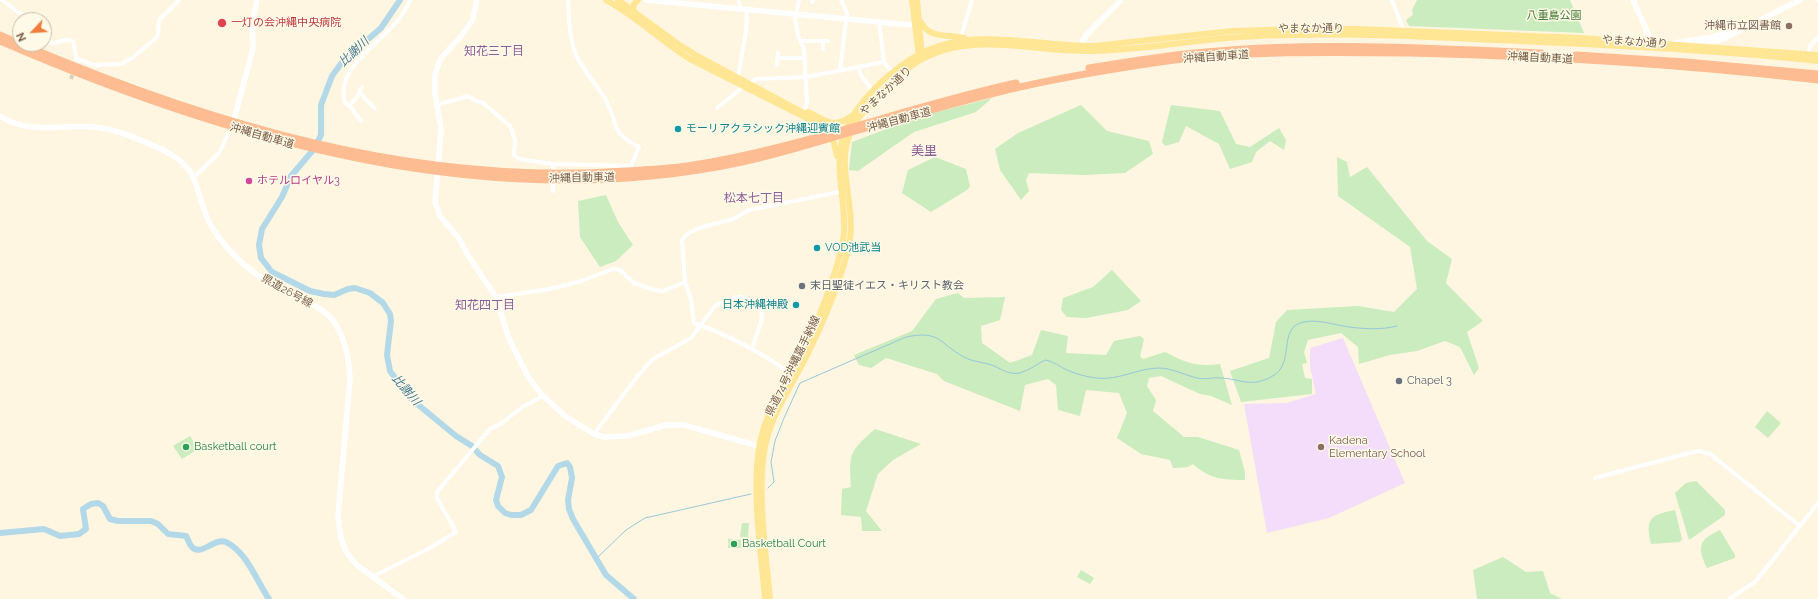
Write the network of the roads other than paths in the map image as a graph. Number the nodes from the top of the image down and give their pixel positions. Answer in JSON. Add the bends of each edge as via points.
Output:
{"nodes":[{"id":1,"x":2,"y":0,"type":"edge"},
{"id":2,"x":179,"y":0,"type":"edge"},
{"id":3,"x":256,"y":0,"type":"edge"},
{"id":4,"x":410,"y":0,"type":"edge"},
{"id":5,"x":477,"y":0,"type":"edge"},
{"id":6,"x":567,"y":0,"type":"edge"},
{"id":7,"x":606,"y":0,"type":"edge"},
{"id":8,"x":638,"y":0,"type":"edge"},
{"id":9,"x":646,"y":0,"type":"edge"},
{"id":10,"x":739,"y":0,"type":"edge"},
{"id":11,"x":799,"y":0,"type":"edge"},
{"id":12,"x":841,"y":0,"type":"edge"},
{"id":13,"x":912,"y":0,"type":"edge"},
{"id":14,"x":917,"y":0,"type":"edge"},
{"id":15,"x":972,"y":0,"type":"edge"},
{"id":16,"x":1121,"y":0,"type":"edge"},
{"id":17,"x":1392,"y":0,"type":"edge"},
{"id":18,"x":1633,"y":0,"type":"edge"},
{"id":19,"x":1800,"y":0,"type":"edge"},
{"id":20,"x":622,"y":3,"type":"edge"},
{"id":21,"x":739,"y":8,"type":"junction"},
{"id":22,"x":633,"y":10,"type":"junction"},
{"id":23,"x":747,"y":10,"type":"junction"},
{"id":24,"x":18,"y":12,"type":"edge"},
{"id":25,"x":795,"y":14,"type":"junction"},
{"id":26,"x":847,"y":19,"type":"junction"},
{"id":27,"x":917,"y":21,"type":"junction"},
{"id":28,"x":879,"y":22,"type":"junction"},
{"id":29,"x":1740,"y":29,"type":"junction"},
{"id":30,"x":1404,"y":33,"type":"junction"},
{"id":31,"x":0,"y":35,"type":"edge"},
{"id":32,"x":961,"y":37,"type":"junction"},
{"id":33,"x":1818,"y":38,"type":"edge"},
{"id":34,"x":968,"y":39,"type":"junction"},
{"id":35,"x":1723,"y":39,"type":"junction"},
{"id":36,"x":12,"y":40,"type":"edge"},
{"id":37,"x":0,"y":41,"type":"edge"},
{"id":38,"x":801,"y":41,"type":"junction"},
{"id":39,"x":823,"y":41,"type":"junction"},
{"id":40,"x":828,"y":41,"type":"dead end"},
{"id":41,"x":52,"y":42,"type":"edge"},
{"id":42,"x":1650,"y":42,"type":"junction"},
{"id":43,"x":1689,"y":45,"type":"junction"},
{"id":44,"x":823,"y":49,"type":"dead end"},
{"id":45,"x":1082,"y":49,"type":"junction"},
{"id":46,"x":1724,"y":49,"type":"junction"},
{"id":47,"x":1680,"y":51,"type":"junction"},
{"id":48,"x":40,"y":52,"type":"edge"},
{"id":49,"x":1709,"y":53,"type":"junction"},
{"id":50,"x":1818,"y":55,"type":"edge"},
{"id":51,"x":920,"y":56,"type":"junction"},
{"id":52,"x":1808,"y":57,"type":"junction"},
{"id":53,"x":804,"y":58,"type":"junction"},
{"id":54,"x":1818,"y":61,"type":"edge"},
{"id":55,"x":884,"y":62,"type":"junction"},
{"id":56,"x":777,"y":66,"type":"dead end"},
{"id":57,"x":858,"y":68,"type":"junction"},
{"id":58,"x":840,"y":71,"type":"junction"},
{"id":59,"x":893,"y":73,"type":"junction"},
{"id":60,"x":1818,"y":74,"type":"edge"},
{"id":61,"x":806,"y":77,"type":"junction"},
{"id":62,"x":738,"y":78,"type":"junction"},
{"id":63,"x":1818,"y":80,"type":"edge"},
{"id":64,"x":751,"y":84,"type":"junction"},
{"id":65,"x":741,"y":85,"type":"junction"},
{"id":66,"x":362,"y":88,"type":"dead end"},
{"id":67,"x":874,"y":91,"type":"junction"},
{"id":68,"x":360,"y":93,"type":"junction"},
{"id":69,"x":349,"y":105,"type":"junction"},
{"id":70,"x":437,"y":105,"type":"junction"},
{"id":71,"x":717,"y":108,"type":"dead end"},
{"id":72,"x":375,"y":109,"type":"dead end"},
{"id":73,"x":805,"y":111,"type":"junction"},
{"id":74,"x":0,"y":116,"type":"edge"},
{"id":75,"x":852,"y":117,"type":"junction"},
{"id":76,"x":234,"y":120,"type":"dead end"},
{"id":77,"x":361,"y":121,"type":"dead end"},
{"id":78,"x":816,"y":123,"type":"junction"},
{"id":79,"x":861,"y":127,"type":"junction"},
{"id":80,"x":229,"y":132,"type":"dead end"},
{"id":81,"x":845,"y":136,"type":"junction"},
{"id":82,"x":295,"y":142,"type":"junction"},
{"id":83,"x":839,"y":161,"type":"junction"},
{"id":84,"x":554,"y":164,"type":"junction"},
{"id":85,"x":194,"y":177,"type":"junction"},
{"id":86,"x":553,"y":191,"type":"dead end"},
{"id":87,"x":845,"y":191,"type":"junction"},
{"id":88,"x":686,"y":282,"type":"junction"},
{"id":89,"x":496,"y":297,"type":"junction"},
{"id":90,"x":702,"y":325,"type":"junction"},
{"id":91,"x":752,"y":349,"type":"junction"},
{"id":92,"x":793,"y":375,"type":"junction"},
{"id":93,"x":543,"y":396,"type":"junction"},
{"id":94,"x":594,"y":434,"type":"junction"},
{"id":95,"x":762,"y":447,"type":"junction"},
{"id":96,"x":1595,"y":478,"type":"dead end"},
{"id":97,"x":1818,"y":503,"type":"edge"},
{"id":98,"x":1800,"y":526,"type":"junction"},
{"id":99,"x":372,"y":577,"type":"junction"},
{"id":100,"x":403,"y":599,"type":"edge"},
{"id":101,"x":765,"y":599,"type":"edge"},
{"id":102,"x":770,"y":599,"type":"edge"},
{"id":103,"x":1729,"y":599,"type":"edge"}],
"edges":[{"from":1,"to":24,"type":"street"},
{"from":2,"to":41,"type":"street","via":[[159,20],[158,35],[126,62],[94,65],[77,61],[73,41]]},
{"from":3,"to":76,"type":"street","via":[[252,25],[253,48]]},
{"from":4,"to":69,"type":"street","via":[[398,20],[348,73],[343,98]]},
{"from":5,"to":70,"type":"street","via":[[468,28],[446,51],[438,65],[435,84]]},
{"from":6,"to":84,"type":"street","via":[[570,32],[577,57],[606,100],[617,131],[639,147],[631,166]]},
{"from":7,"to":20,"type":"main road"},
{"from":8,"to":22,"type":"main road"},
{"from":9,"to":21,"type":"street"},
{"from":10,"to":21,"type":"street"},
{"from":11,"to":25,"type":"street"},
{"from":12,"to":26,"type":"street"},
{"from":13,"to":27,"type":"main road"},
{"from":14,"to":27,"type":"main road"},
{"from":15,"to":32,"type":"street"},
{"from":16,"to":45,"type":"street","via":[[1089,32],[1083,40]]},
{"from":17,"to":30,"type":"street"},
{"from":18,"to":42,"type":"street"},
{"from":19,"to":29,"type":"street"},
{"from":20,"to":22,"type":"main road"},
{"from":20,"to":65,"type":"main road","via":[[675,50]]},
{"from":21,"to":23,"type":"street"},
{"from":22,"to":62,"type":"main road","via":[[678,44]]},
{"from":23,"to":25,"type":"street"},
{"from":23,"to":62,"type":"street"},
{"from":25,"to":26,"type":"street"},
{"from":25,"to":38,"type":"street"},
{"from":26,"to":28,"type":"street"},
{"from":26,"to":58,"type":"street"},
{"from":27,"to":28,"type":"street","via":[[911,25]]},
{"from":27,"to":32,"type":"main road","via":[[932,33]]},
{"from":27,"to":51,"type":"main road"},
{"from":28,"to":55,"type":"street"},
{"from":29,"to":35,"type":"street"},
{"from":29,"to":43,"type":"street"},
{"from":30,"to":42,"type":"main road","name":"やまなか通り"},
{"from":30,"to":45,"type":"main road","name":"やまなか通り","via":[[1232,34],[1125,49]]},
{"from":30,"to":47,"type":"main road","name":"やまなか通り"},
{"from":31,"to":36,"type":"highway","name":"沖縄自動車道"},
{"from":32,"to":34,"type":"main road"},
{"from":33,"to":52,"type":"street","via":[[1810,46]]},
{"from":34,"to":45,"type":"main road","name":"やまなか通り","via":[[998,38]]},
{"from":34,"to":51,"type":"main road","name":"やまなか通り","via":[[945,44]]},
{"from":35,"to":43,"type":"street"},
{"from":35,"to":46,"type":"street","via":[[1720,44]]},
{"from":37,"to":82,"type":"highway","name":"沖縄自動車道","via":[[152,102],[202,119]]},
{"from":38,"to":39,"type":"street"},
{"from":38,"to":53,"type":"street"},
{"from":39,"to":40,"type":"street"},
{"from":39,"to":44,"type":"street"},
{"from":42,"to":43,"type":"main road","name":"やまなか通り"},
{"from":43,"to":46,"type":"main road","name":"やまなか通り"},
{"from":43,"to":47,"type":"street"},
{"from":43,"to":49,"type":"street"},
{"from":45,"to":51,"type":"main road","name":"やまなか通り","via":[[973,44]]},
{"from":46,"to":52,"type":"main road","name":"やまなか通り"},
{"from":47,"to":49,"type":"main road","name":"やまなか通り"},
{"from":48,"to":82,"type":"highway","name":"沖縄自動車道","via":[[154,97]]},
{"from":49,"to":52,"type":"main road","name":"やまなか通り"},
{"from":50,"to":52,"type":"main road","name":"やまなか通り"},
{"from":51,"to":59,"type":"main road","name":"やまなか通り"},
{"from":51,"to":81,"type":"main road","name":"やまなか通り","via":[[867,106]]},
{"from":52,"to":54,"type":"main road","name":"やまなか通り"},
{"from":53,"to":56,"type":"street","via":[[778,56]]},
{"from":53,"to":61,"type":"street"},
{"from":55,"to":57,"type":"street"},
{"from":55,"to":59,"type":"street"},
{"from":57,"to":58,"type":"street"},
{"from":57,"to":67,"type":"street"},
{"from":58,"to":61,"type":"street"},
{"from":59,"to":67,"type":"main road","name":"やまなか通り"},
{"from":60,"to":79,"type":"highway","name":"沖縄自動車道","via":[[1686,62],[1461,49],[1245,49],[1170,56],[1073,71],[999,87]]},
{"from":61,"to":64,"type":"street","via":[[755,79]]},
{"from":61,"to":73,"type":"street"},
{"from":62,"to":64,"type":"main road"},
{"from":62,"to":65,"type":"street"},
{"from":63,"to":79,"type":"highway","name":"沖縄自動車道","via":[[1559,58],[1359,52],[1238,55],[1171,61],[1074,76]]},
{"from":64,"to":73,"type":"main road"},
{"from":65,"to":71,"type":"street","via":[[739,90]]},
{"from":65,"to":78,"type":"main road"},
{"from":66,"to":68,"type":"street"},
{"from":67,"to":75,"type":"main road","name":"やまなか通り"},
{"from":68,"to":69,"type":"street"},
{"from":68,"to":72,"type":"street"},
{"from":69,"to":77,"type":"street"},
{"from":70,"to":84,"type":"street","via":[[468,96],[483,103],[510,126],[515,140],[516,157],[526,161]]},
{"from":70,"to":89,"type":"street","via":[[441,129],[435,202],[440,216],[458,238]]},
{"from":73,"to":75,"type":"main road","via":[[838,124]]},
{"from":73,"to":81,"type":"main road"},
{"from":74,"to":85,"type":"street","name":"県道26号線","via":[[16,125],[32,128],[88,127],[126,134],[172,155]]},
{"from":75,"to":81,"type":"main road","name":"やまなか通り"},
{"from":78,"to":81,"type":"main road"},
{"from":78,"to":83,"type":"main road","via":[[832,138]]},
{"from":79,"to":82,"type":"highway","name":"沖縄自動車道","via":[[745,162],[684,172],[581,179],[513,179],[408,168]]},
{"from":80,"to":85,"type":"street","via":[[218,153]]},
{"from":81,"to":83,"type":"main road","name":"県道74号沖縄嘉手納線"},
{"from":81,"to":87,"type":"main road","name":"県道74号沖縄嘉手納線"},
{"from":83,"to":87,"type":"main road","name":"県道74号沖縄嘉手納線"},
{"from":84,"to":86,"type":"street"},
{"from":85,"to":99,"type":"street","name":"県道26号線","via":[[209,222],[228,249],[264,280],[321,310],[340,335],[348,360],[350,378],[339,528],[349,556]]},
{"from":87,"to":88,"type":"street","via":[[760,206],[733,219],[708,224],[687,234],[681,245]]},
{"from":87,"to":92,"type":"main road","name":"県道74号沖縄嘉手納線","via":[[845,233],[841,251]]},
{"from":88,"to":89,"type":"street","via":[[662,291],[654,290],[634,283],[620,270],[613,269],[550,289]]},
{"from":88,"to":90,"type":"street","via":[[693,321]]},
{"from":89,"to":93,"type":"street","via":[[516,353],[528,377]]},
{"from":90,"to":91,"type":"street"},
{"from":90,"to":91,"type":"street","via":[[712,309],[724,301],[740,296],[749,300],[759,307],[762,313]]},
{"from":90,"to":94,"type":"street","via":[[691,338],[653,359]]},
{"from":91,"to":92,"type":"street"},
{"from":92,"to":95,"type":"main road","name":"県道74号沖縄嘉手納線","via":[[769,416]]},
{"from":93,"to":94,"type":"street","via":[[565,416]]},
{"from":93,"to":99,"type":"street","via":[[490,428],[440,488],[436,495],[456,532]]},
{"from":94,"to":95,"type":"street","via":[[620,437],[666,425],[684,425]]},
{"from":95,"to":101,"type":"main road","name":"県道74号沖縄嘉手納線","via":[[757,492]]},
{"from":95,"to":102,"type":"main road","name":"県道74号沖縄嘉手納線"},
{"from":96,"to":98,"type":"street","via":[[1693,452],[1705,452],[1720,461]]},
{"from":97,"to":98,"type":"street"},
{"from":98,"to":103,"type":"street","via":[[1755,582]]},
{"from":99,"to":100,"type":"street","name":"県道26号線"}]}
